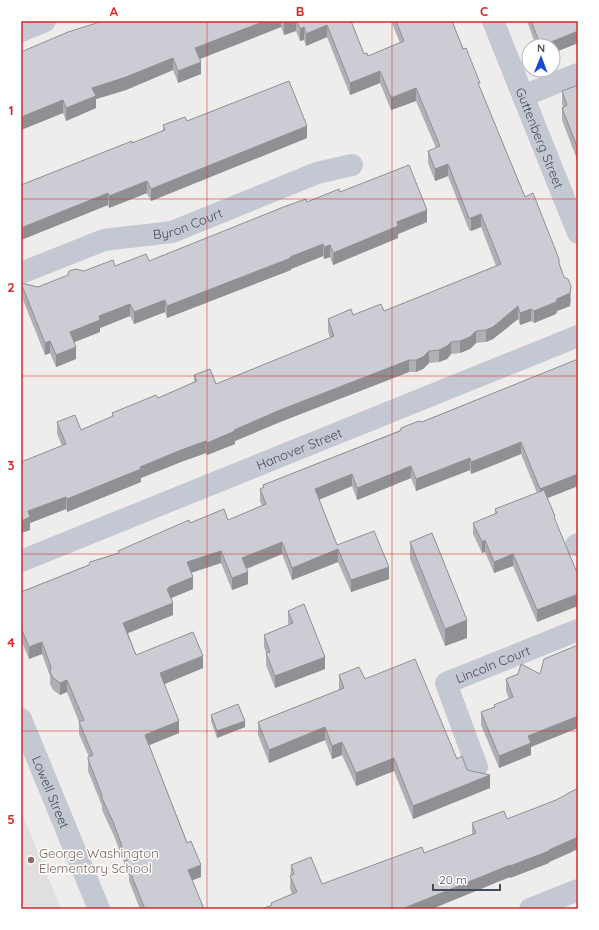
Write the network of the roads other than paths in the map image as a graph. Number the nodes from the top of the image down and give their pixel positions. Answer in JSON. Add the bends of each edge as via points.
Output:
{"nodes":[{"id":1,"x":45,"y":21,"type":"edge"},
{"id":2,"x":492,"y":21,"type":"edge"},
{"id":3,"x":21,"y":31,"type":"edge"},
{"id":4,"x":578,"y":74,"type":"edge"},
{"id":5,"x":523,"y":96,"type":"junction"},
{"id":6,"x":352,"y":165,"type":"dead end"},
{"id":7,"x":578,"y":233,"type":"edge"},
{"id":8,"x":21,"y":273,"type":"edge"},
{"id":9,"x":578,"y":336,"type":"edge"},
{"id":10,"x":21,"y":561,"type":"edge"},
{"id":11,"x":578,"y":630,"type":"edge"},
{"id":12,"x":21,"y":719,"type":"edge"},
{"id":13,"x":477,"y":767,"type":"dead end"},
{"id":14,"x":578,"y":890,"type":"edge"},
{"id":15,"x":99,"y":909,"type":"edge"},
{"id":16,"x":530,"y":909,"type":"edge"}],
"edges":[{"from":1,"to":3,"type":"street"},
{"from":2,"to":5,"type":"street","name":"Guttenberg Street"},
{"from":4,"to":5,"type":"street"},
{"from":5,"to":7,"type":"street","name":"Guttenberg Street"},
{"from":6,"to":8,"type":"street","name":"Byron Court","via":[[317,173],[172,232],[104,240]]},
{"from":9,"to":10,"type":"street","name":"Hanover Street"},
{"from":11,"to":13,"type":"street","name":"Lincoln Court","via":[[446,683]]},
{"from":12,"to":15,"type":"street","name":"Lowell Street"},
{"from":14,"to":16,"type":"street"}]}
